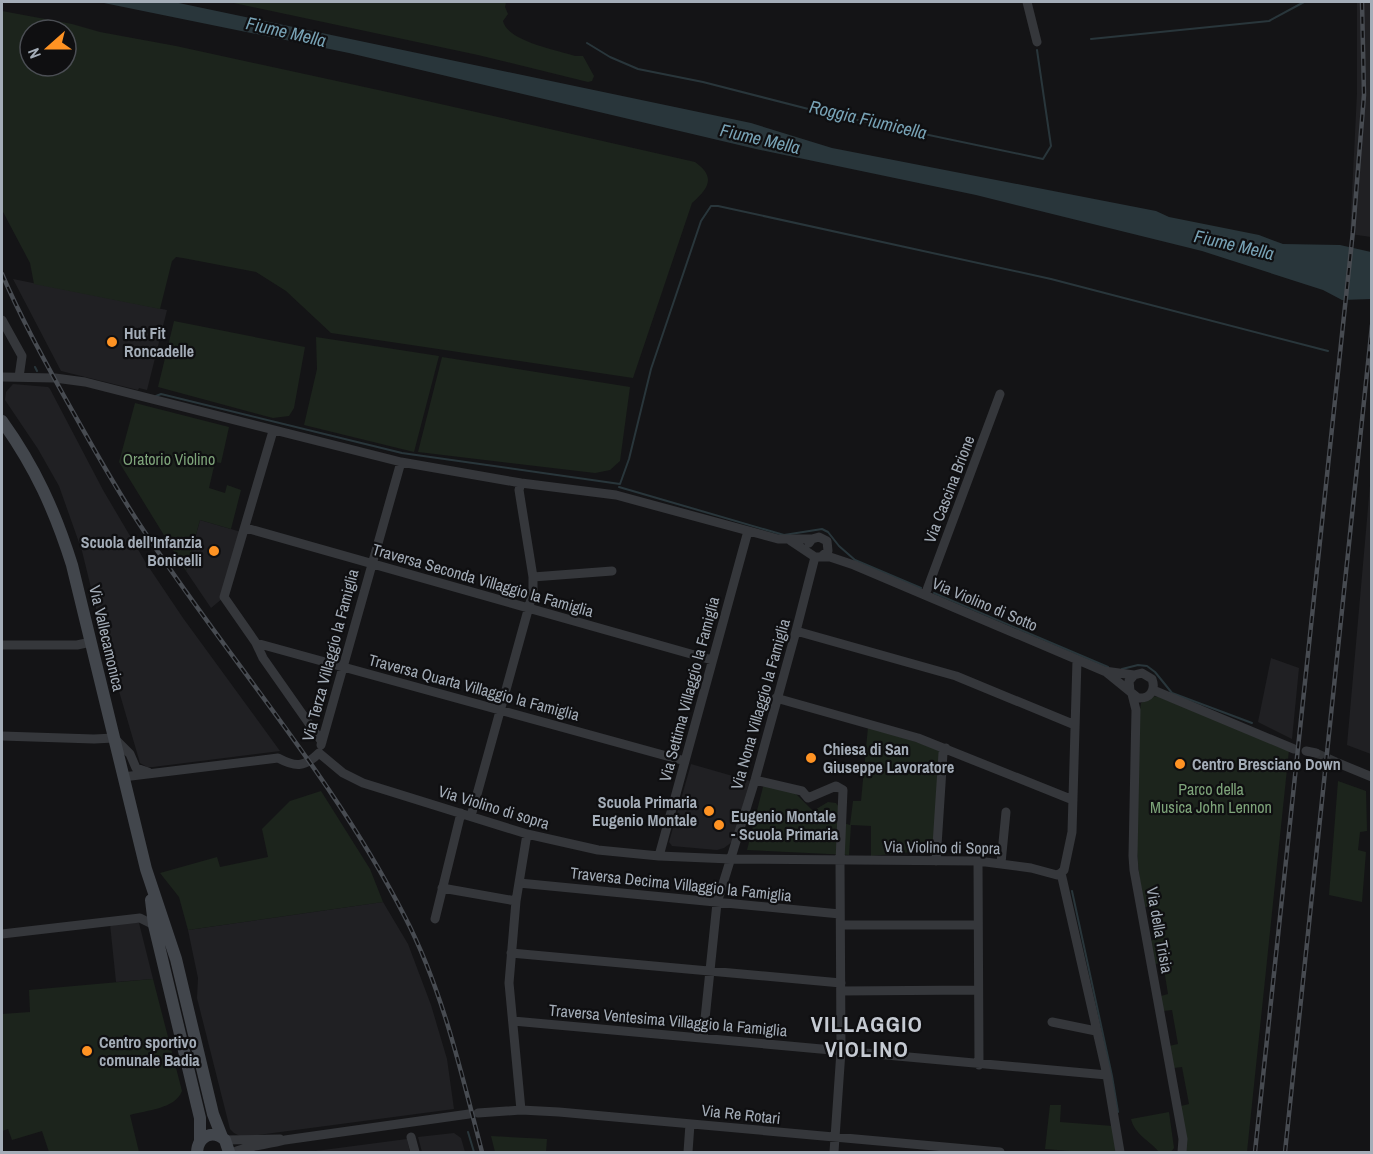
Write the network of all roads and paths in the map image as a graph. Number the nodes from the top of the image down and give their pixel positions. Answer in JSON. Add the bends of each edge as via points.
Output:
{"nodes":[{"id":1,"x":1027,"y":2,"type":"edge"},
{"id":2,"x":1036,"y":42,"type":"dead end"},
{"id":3,"x":2,"y":320,"type":"edge"},
{"id":4,"x":19,"y":377,"type":"junction"},
{"id":5,"x":2,"y":378,"type":"edge"},
{"id":6,"x":1000,"y":394,"type":"dead end"},
{"id":7,"x":2,"y":421,"type":"edge"},
{"id":8,"x":273,"y":430,"type":"junction"},
{"id":9,"x":401,"y":462,"type":"junction"},
{"id":10,"x":522,"y":483,"type":"junction"},
{"id":11,"x":246,"y":528,"type":"junction"},
{"id":12,"x":748,"y":531,"type":"junction"},
{"id":13,"x":812,"y":538,"type":"junction"},
{"id":14,"x":791,"y":540,"type":"junction"},
{"id":15,"x":827,"y":541,"type":"junction"},
{"id":16,"x":815,"y":556,"type":"junction"},
{"id":17,"x":371,"y":565,"type":"junction"},
{"id":18,"x":854,"y":565,"type":"junction"},
{"id":19,"x":612,"y":571,"type":"dead end"},
{"id":20,"x":533,"y":577,"type":"junction"},
{"id":21,"x":925,"y":595,"type":"junction"},
{"id":22,"x":528,"y":609,"type":"junction"},
{"id":23,"x":796,"y":630,"type":"junction"},
{"id":24,"x":91,"y":642,"type":"junction"},
{"id":25,"x":256,"y":643,"type":"junction"},
{"id":26,"x":2,"y":645,"type":"edge"},
{"id":27,"x":712,"y":660,"type":"junction"},
{"id":28,"x":1077,"y":660,"type":"junction"},
{"id":29,"x":343,"y":667,"type":"junction"},
{"id":30,"x":1104,"y":671,"type":"junction"},
{"id":31,"x":1134,"y":675,"type":"junction"},
{"id":32,"x":1153,"y":690,"type":"junction"},
{"id":33,"x":1131,"y":693,"type":"junction"},
{"id":34,"x":776,"y":698,"type":"junction"},
{"id":35,"x":1142,"y":698,"type":"junction"},
{"id":36,"x":1136,"y":710,"type":"junction"},
{"id":37,"x":502,"y":711,"type":"junction"},
{"id":38,"x":1075,"y":725,"type":"junction"},
{"id":39,"x":2,"y":736,"type":"edge"},
{"id":40,"x":114,"y":738,"type":"junction"},
{"id":41,"x":322,"y":742,"type":"junction"},
{"id":42,"x":946,"y":748,"type":"junction"},
{"id":43,"x":1294,"y":750,"type":"dead end"},
{"id":44,"x":319,"y":753,"type":"junction"},
{"id":45,"x":685,"y":761,"type":"junction"},
{"id":46,"x":1338,"y":763,"type":"tunnel mouth"},
{"id":47,"x":158,"y":773,"type":"junction"},
{"id":48,"x":123,"y":777,"type":"junction"},
{"id":49,"x":1371,"y":777,"type":"edge"},
{"id":50,"x":755,"y":780,"type":"junction"},
{"id":51,"x":1073,"y":800,"type":"junction"},
{"id":52,"x":1006,"y":812,"type":"dead end"},
{"id":53,"x":461,"y":813,"type":"junction"},
{"id":54,"x":471,"y":816,"type":"junction"},
{"id":55,"x":527,"y":834,"type":"junction"},
{"id":56,"x":658,"y":856,"type":"junction"},
{"id":57,"x":731,"y":859,"type":"junction"},
{"id":58,"x":840,"y":861,"type":"junction"},
{"id":59,"x":936,"y":861,"type":"junction"},
{"id":60,"x":978,"y":861,"type":"junction"},
{"id":61,"x":1000,"y":862,"type":"junction"},
{"id":62,"x":1061,"y":873,"type":"junction"},
{"id":63,"x":147,"y":875,"type":"junction"},
{"id":64,"x":519,"y":883,"type":"junction"},
{"id":65,"x":442,"y":888,"type":"junction"},
{"id":66,"x":516,"y":901,"type":"junction"},
{"id":67,"x":717,"y":903,"type":"junction"},
{"id":68,"x":840,"y":914,"type":"junction"},
{"id":69,"x":435,"y":919,"type":"dead end"},
{"id":70,"x":154,"y":925,"type":"junction"},
{"id":71,"x":840,"y":925,"type":"junction"},
{"id":72,"x":978,"y":925,"type":"junction"},
{"id":73,"x":2,"y":934,"type":"edge"},
{"id":74,"x":511,"y":953,"type":"junction"},
{"id":75,"x":710,"y":972,"type":"junction"},
{"id":76,"x":841,"y":987,"type":"junction"},
{"id":77,"x":978,"y":990,"type":"junction"},
{"id":78,"x":513,"y":1022,"type":"junction"},
{"id":79,"x":1052,"y":1022,"type":"dead end"},
{"id":80,"x":1096,"y":1031,"type":"junction"},
{"id":81,"x":703,"y":1038,"type":"junction"},
{"id":82,"x":841,"y":1052,"type":"junction"},
{"id":83,"x":979,"y":1065,"type":"junction"},
{"id":84,"x":1107,"y":1075,"type":"junction"},
{"id":85,"x":521,"y":1110,"type":"junction"},
{"id":86,"x":690,"y":1124,"type":"junction"},
{"id":87,"x":411,"y":1137,"type":"dead end"},
{"id":88,"x":224,"y":1138,"type":"junction"},
{"id":89,"x":835,"y":1138,"type":"junction"},
{"id":90,"x":285,"y":1140,"type":"junction"},
{"id":91,"x":198,"y":1147,"type":"edge"},
{"id":92,"x":232,"y":1152,"type":"edge"},
{"id":93,"x":415,"y":1152,"type":"edge"},
{"id":94,"x":688,"y":1152,"type":"edge"},
{"id":95,"x":834,"y":1152,"type":"edge"},
{"id":96,"x":1000,"y":1152,"type":"edge"},
{"id":97,"x":1120,"y":1152,"type":"edge"},
{"id":98,"x":1182,"y":1152,"type":"edge"}],
"edges":[{"from":1,"to":2,"type":"street"},
{"from":3,"to":4,"type":"street","via":[[22,356]]},
{"from":4,"to":5,"type":"street"},
{"from":4,"to":8,"type":"street","name":"Via Violino di Sotto","via":[[85,382]]},
{"from":6,"to":21,"type":"street","name":"Via Cascina Brione"},
{"from":7,"to":24,"type":"main road","name":"Via Vallecamonica","via":[[37,476],[60,527]]},
{"from":8,"to":9,"type":"street","name":"Via Violino di Sotto"},
{"from":8,"to":11,"type":"street"},
{"from":9,"to":10,"type":"street","name":"Via Violino di Sotto"},
{"from":9,"to":17,"type":"street","name":"Via Terza Villaggio la Famiglia"},
{"from":10,"to":12,"type":"street","name":"Via Violino di Sotto","via":[[616,495]]},
{"from":10,"to":20,"type":"street","via":[[519,490]]},
{"from":11,"to":17,"type":"street","name":"Traversa Seconda Villaggio la Famiglia"},
{"from":11,"to":25,"type":"street","via":[[224,597]]},
{"from":12,"to":14,"type":"street","name":"Via Violino di Sotto"},
{"from":12,"to":27,"type":"street","name":"Via Settima Villaggio la Famiglia"},
{"from":13,"to":14,"type":"street","name":"Via Violino di Sotto"},
{"from":13,"to":15,"type":"street","name":"Via Violino di Sotto"},
{"from":13,"to":16,"type":"street","via":[[808,544]]},
{"from":14,"to":16,"type":"street","name":"Via Violino di Sotto"},
{"from":15,"to":16,"type":"street","via":[[828,551]]},
{"from":15,"to":18,"type":"street","name":"Via Violino di Sotto","via":[[837,554]]},
{"from":16,"to":18,"type":"street","name":"Via Violino di Sotto"},
{"from":16,"to":23,"type":"street","name":"Via Nona Villaggio la Famiglia"},
{"from":17,"to":22,"type":"street","name":"Traversa Seconda Villaggio la Famiglia"},
{"from":17,"to":29,"type":"street","name":"Via Terza Villaggio la Famiglia"},
{"from":18,"to":21,"type":"street","name":"Via Violino di Sotto"},
{"from":19,"to":20,"type":"street"},
{"from":20,"to":22,"type":"street"},
{"from":21,"to":28,"type":"street","name":"Via Violino di Sotto"},
{"from":22,"to":27,"type":"street","name":"Traversa Seconda Villaggio la Famiglia"},
{"from":22,"to":37,"type":"street"},
{"from":23,"to":34,"type":"street","name":"Via Nona Villaggio la Famiglia"},
{"from":23,"to":38,"type":"street","via":[[956,676]]},
{"from":24,"to":26,"type":"street"},
{"from":24,"to":40,"type":"main road","name":"Via Vallecamonica"},
{"from":25,"to":29,"type":"street","name":"Traversa Quarta Villaggio la Famiglia"},
{"from":25,"to":41,"type":"street"},
{"from":27,"to":45,"type":"street","name":"Via Settima Villaggio la Famiglia"},
{"from":28,"to":30,"type":"street","name":"Via Violino di Sotto"},
{"from":28,"to":38,"type":"street"},
{"from":29,"to":37,"type":"street","name":"Traversa Quarta Villaggio la Famiglia"},
{"from":29,"to":41,"type":"street","name":"Via Terza Villaggio la Famiglia"},
{"from":30,"to":31,"type":"street","name":"Via Violino di Sotto"},
{"from":30,"to":33,"type":"street","name":"Via Violino di Sotto"},
{"from":31,"to":32,"type":"street","name":"Via Violino di Sotto","via":[[1149,676]]},
{"from":31,"to":33,"type":"street","via":[[1129,681]]},
{"from":32,"to":35,"type":"street"},
{"from":32,"to":43,"type":"street","name":"Via Violino di Sotto"},
{"from":33,"to":35,"type":"street","name":"Via Violino di Sotto"},
{"from":33,"to":36,"type":"street","name":"Via della Trisia"},
{"from":34,"to":42,"type":"street"},
{"from":34,"to":50,"type":"street","name":"Via Nona Villaggio la Famiglia"},
{"from":35,"to":36,"type":"street","name":"Via della Trisia"},
{"from":36,"to":98,"type":"street","name":"Via della Trisia","via":[[1134,870],[1183,1139]]},
{"from":37,"to":45,"type":"street","name":"Traversa Quarta Villaggio la Famiglia"},
{"from":37,"to":54,"type":"street"},
{"from":38,"to":51,"type":"street"},
{"from":39,"to":40,"type":"street"},
{"from":40,"to":47,"type":"street","via":[[130,754],[136,768]]},
{"from":40,"to":48,"type":"main road","name":"Via Vallecamonica"},
{"from":41,"to":44,"type":"street","name":"Via Terza Villaggio la Famiglia"},
{"from":42,"to":51,"type":"street"},
{"from":42,"to":59,"type":"street"},
{"from":44,"to":47,"type":"street","via":[[306,763],[294,765],[278,758]]},
{"from":44,"to":53,"type":"street","name":"Via Violino di sopra","via":[[343,773],[363,783]]},
{"from":45,"to":56,"type":"street","name":"Via Settima Villaggio la Famiglia"},
{"from":46,"to":49,"type":"street"},
{"from":47,"to":48,"type":"street"},
{"from":48,"to":63,"type":"main road","name":"Via Vallecamonica"},
{"from":50,"to":57,"type":"street","name":"Via Nona Villaggio la Famiglia"},
{"from":50,"to":58,"type":"street","via":[[802,791],[808,798],[836,786],[843,790]]},
{"from":51,"to":62,"type":"street","via":[[1072,832]]},
{"from":52,"to":61,"type":"street","name":"Via Violino di Sopra"},
{"from":53,"to":54,"type":"street","name":"Via Violino di sopra"},
{"from":53,"to":65,"type":"street"},
{"from":54,"to":55,"type":"street","name":"Via Violino di sopra"},
{"from":55,"to":56,"type":"street","name":"Via Violino di sopra","via":[[598,850]]},
{"from":55,"to":64,"type":"street"},
{"from":56,"to":57,"type":"street","name":"Via Violino di sopra"},
{"from":57,"to":58,"type":"street","name":"Via Violino di sopra"},
{"from":57,"to":67,"type":"street","name":"Via Nona Villaggio la Famiglia"},
{"from":58,"to":59,"type":"street","name":"Via Violino di Sopra"},
{"from":58,"to":68,"type":"street"},
{"from":59,"to":60,"type":"street","name":"Via Violino di Sopra"},
{"from":60,"to":61,"type":"street","name":"Via Violino di Sopra"},
{"from":60,"to":72,"type":"street"},
{"from":61,"to":62,"type":"street","name":"Via Violino di Sopra"},
{"from":62,"to":80,"type":"street"},
{"from":63,"to":70,"type":"main road","name":"Via Vallecamonica"},
{"from":63,"to":88,"type":"main road","name":"Via Vallecamonica","via":[[176,959],[213,1114]]},
{"from":64,"to":66,"type":"street"},
{"from":64,"to":67,"type":"street","name":"Traversa Decima Villaggio la Famiglia"},
{"from":65,"to":66,"type":"street"},
{"from":65,"to":69,"type":"street"},
{"from":66,"to":74,"type":"street"},
{"from":67,"to":68,"type":"street","name":"Traversa Decima Villaggio la Famiglia"},
{"from":67,"to":75,"type":"street","name":"Via Nona Villaggio la Famiglia"},
{"from":68,"to":71,"type":"street"},
{"from":70,"to":73,"type":"street","via":[[140,918]]},
{"from":70,"to":91,"type":"main road","name":"Via Vallecamonica","via":[[200,1118]]},
{"from":71,"to":72,"type":"street"},
{"from":71,"to":76,"type":"street"},
{"from":72,"to":77,"type":"street"},
{"from":74,"to":75,"type":"street"},
{"from":74,"to":78,"type":"street"},
{"from":75,"to":76,"type":"street"},
{"from":75,"to":81,"type":"street","name":"Via Nona Villaggio la Famiglia"},
{"from":76,"to":77,"type":"street"},
{"from":76,"to":82,"type":"street"},
{"from":77,"to":83,"type":"street"},
{"from":78,"to":81,"type":"street","name":"Traversa Ventesima Villaggio la Famiglia"},
{"from":78,"to":85,"type":"street"},
{"from":79,"to":80,"type":"street"},
{"from":80,"to":84,"type":"street"},
{"from":81,"to":82,"type":"street","name":"Traversa Ventesima Villaggio la Famiglia"},
{"from":82,"to":83,"type":"street","name":"Traversa Ventesima Villaggio la Famiglia"},
{"from":82,"to":89,"type":"street"},
{"from":83,"to":84,"type":"street","name":"Traversa Ventesima Villaggio la Famiglia"},
{"from":84,"to":97,"type":"street"},
{"from":85,"to":86,"type":"street","name":"Via Re Rotari"},
{"from":85,"to":90,"type":"street","name":"Via Re Rotari"},
{"from":86,"to":89,"type":"street","name":"Via Re Rotari"},
{"from":86,"to":94,"type":"street"},
{"from":87,"to":93,"type":"street"},
{"from":88,"to":90,"type":"street","name":"Via Re Rotari"},
{"from":88,"to":91,"type":"main road","via":[[210,1134]]},
{"from":88,"to":92,"type":"main road","name":"Via Vallecamonica"},
{"from":89,"to":95,"type":"street"},
{"from":89,"to":96,"type":"street","name":"Via Re Rotari"},
{"from":90,"to":92,"type":"street","name":"Via Re Rotari"}]}
